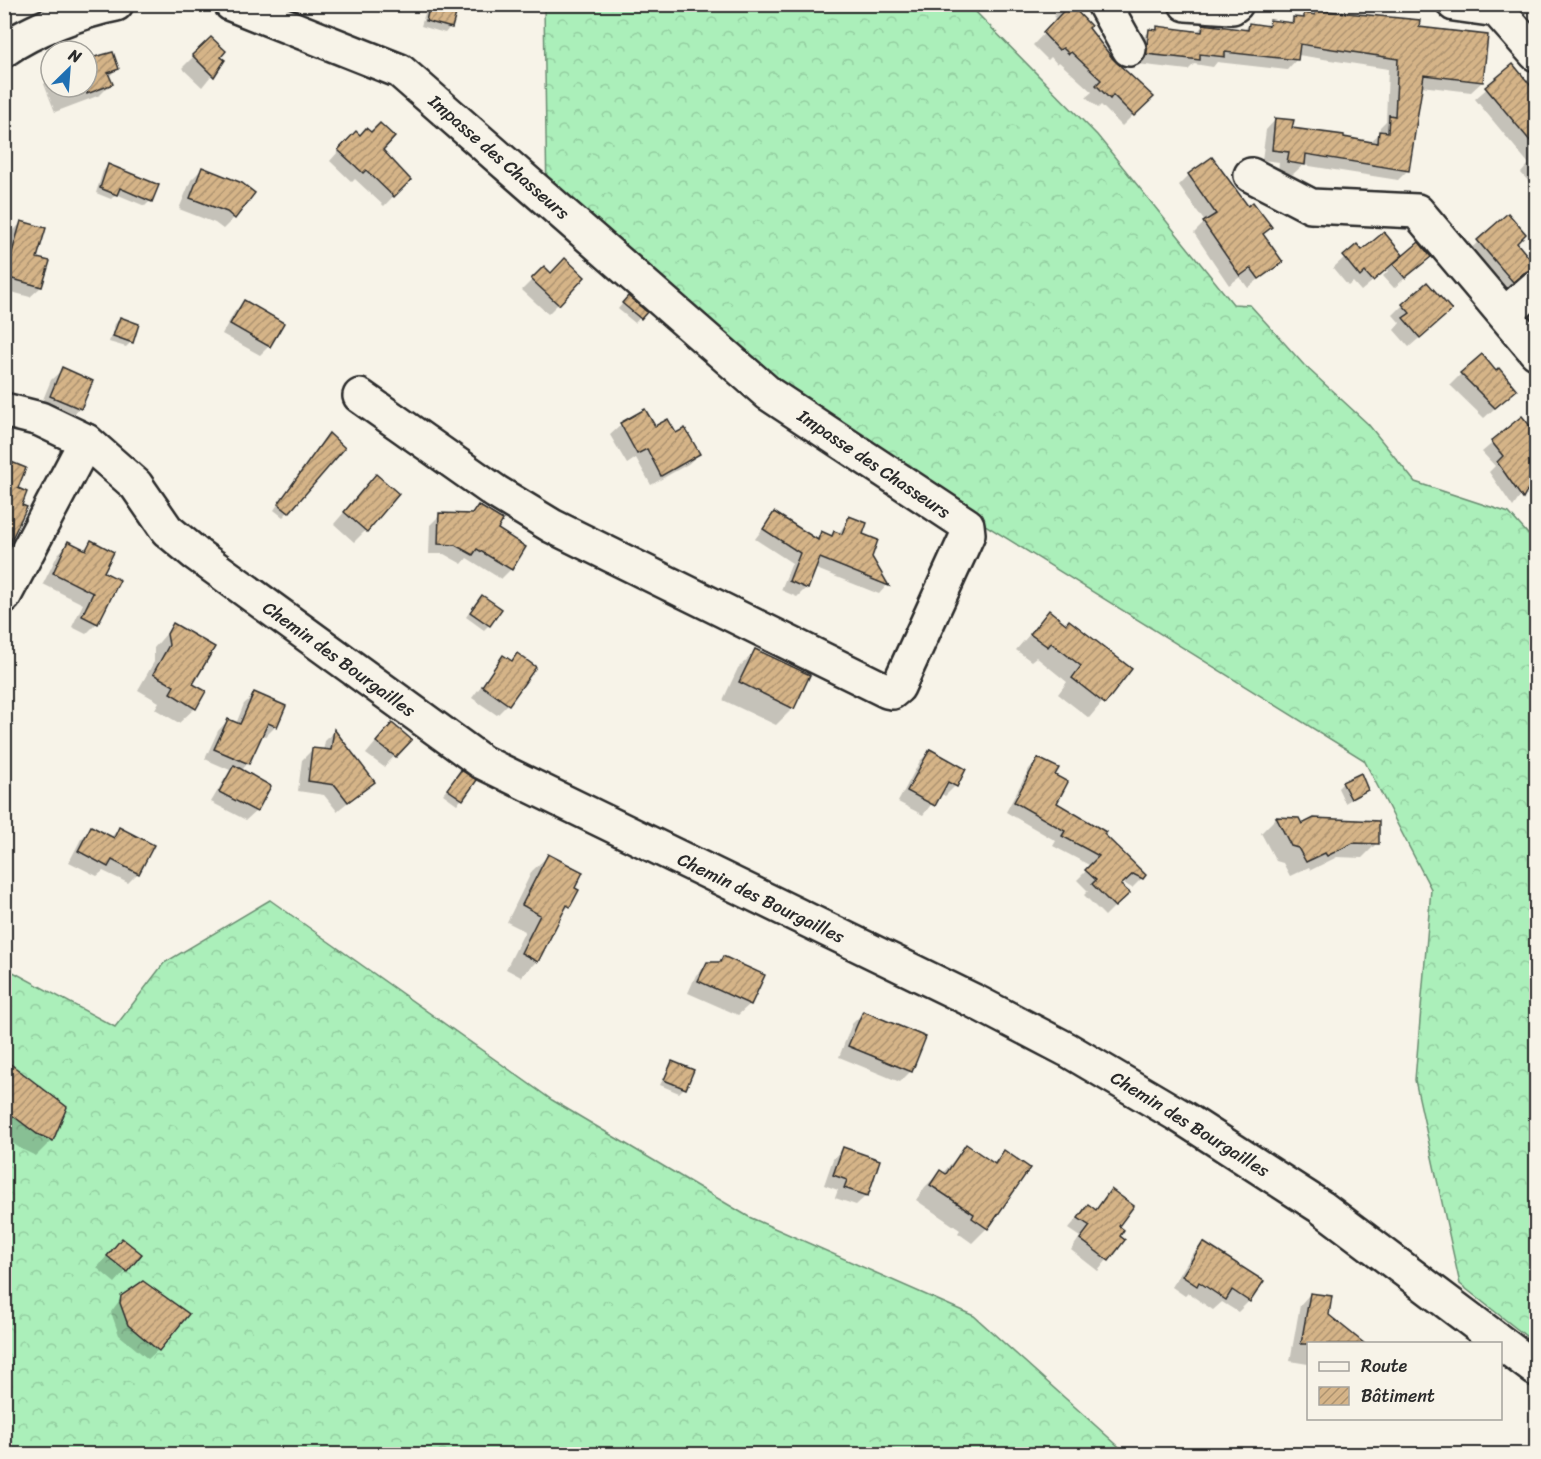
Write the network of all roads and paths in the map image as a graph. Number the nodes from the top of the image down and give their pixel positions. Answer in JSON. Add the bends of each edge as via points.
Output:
{"nodes":[{"id":1,"x":116,"y":4,"type":"edge"},
{"id":2,"x":231,"y":4,"type":"edge"},
{"id":3,"x":1104,"y":4,"type":"edge"},
{"id":4,"x":1186,"y":4,"type":"edge"},
{"id":5,"x":1236,"y":4,"type":"edge"},
{"id":6,"x":1454,"y":4,"type":"edge"},
{"id":7,"x":1488,"y":7,"type":"edge"},
{"id":8,"x":1129,"y":49,"type":"dead end"},
{"id":9,"x":4,"y":50,"type":"edge"},
{"id":10,"x":1536,"y":54,"type":"edge"},
{"id":11,"x":1251,"y":175,"type":"dead end"},
{"id":12,"x":1536,"y":286,"type":"edge"},
{"id":13,"x":1505,"y":314,"type":"junction"},
{"id":14,"x":1536,"y":352,"type":"edge"},
{"id":15,"x":360,"y":396,"type":"dead end"},
{"id":16,"x":4,"y":410,"type":"edge"},
{"id":17,"x":86,"y":441,"type":"junction"},
{"id":18,"x":4,"y":596,"type":"edge"},
{"id":19,"x":1500,"y":1342,"type":"edge"},
{"id":20,"x":1502,"y":1343,"type":"edge"},
{"id":21,"x":1536,"y":1369,"type":"edge"}],
"edges":[{"from":1,"to":9,"type":"street","via":[[56,25]]},
{"from":2,"to":15,"type":"street","name":"Impasse des Chasseurs","via":[[400,71],[769,394],[969,529],[898,687],[887,691],[552,526],[496,492]]},
{"from":3,"to":8,"type":"street"},
{"from":4,"to":5,"type":"street"},
{"from":6,"to":7,"type":"street"},
{"from":7,"to":10,"type":"street","via":[[1497,10]]},
{"from":11,"to":13,"type":"street","via":[[1311,206],[1417,211]]},
{"from":12,"to":13,"type":"street"},
{"from":13,"to":14,"type":"street"},
{"from":16,"to":17,"type":"street","name":"Chemin des Bourgailles","via":[[40,419]]},
{"from":17,"to":18,"type":"street"},
{"from":17,"to":19,"type":"street","name":"Chemin des Bourgailles","via":[[136,484],[167,530],[196,554],[482,762],[1068,1050],[1321,1207]]},
{"from":20,"to":21,"type":"street","name":"Chemin des Bourgailles"}]}
